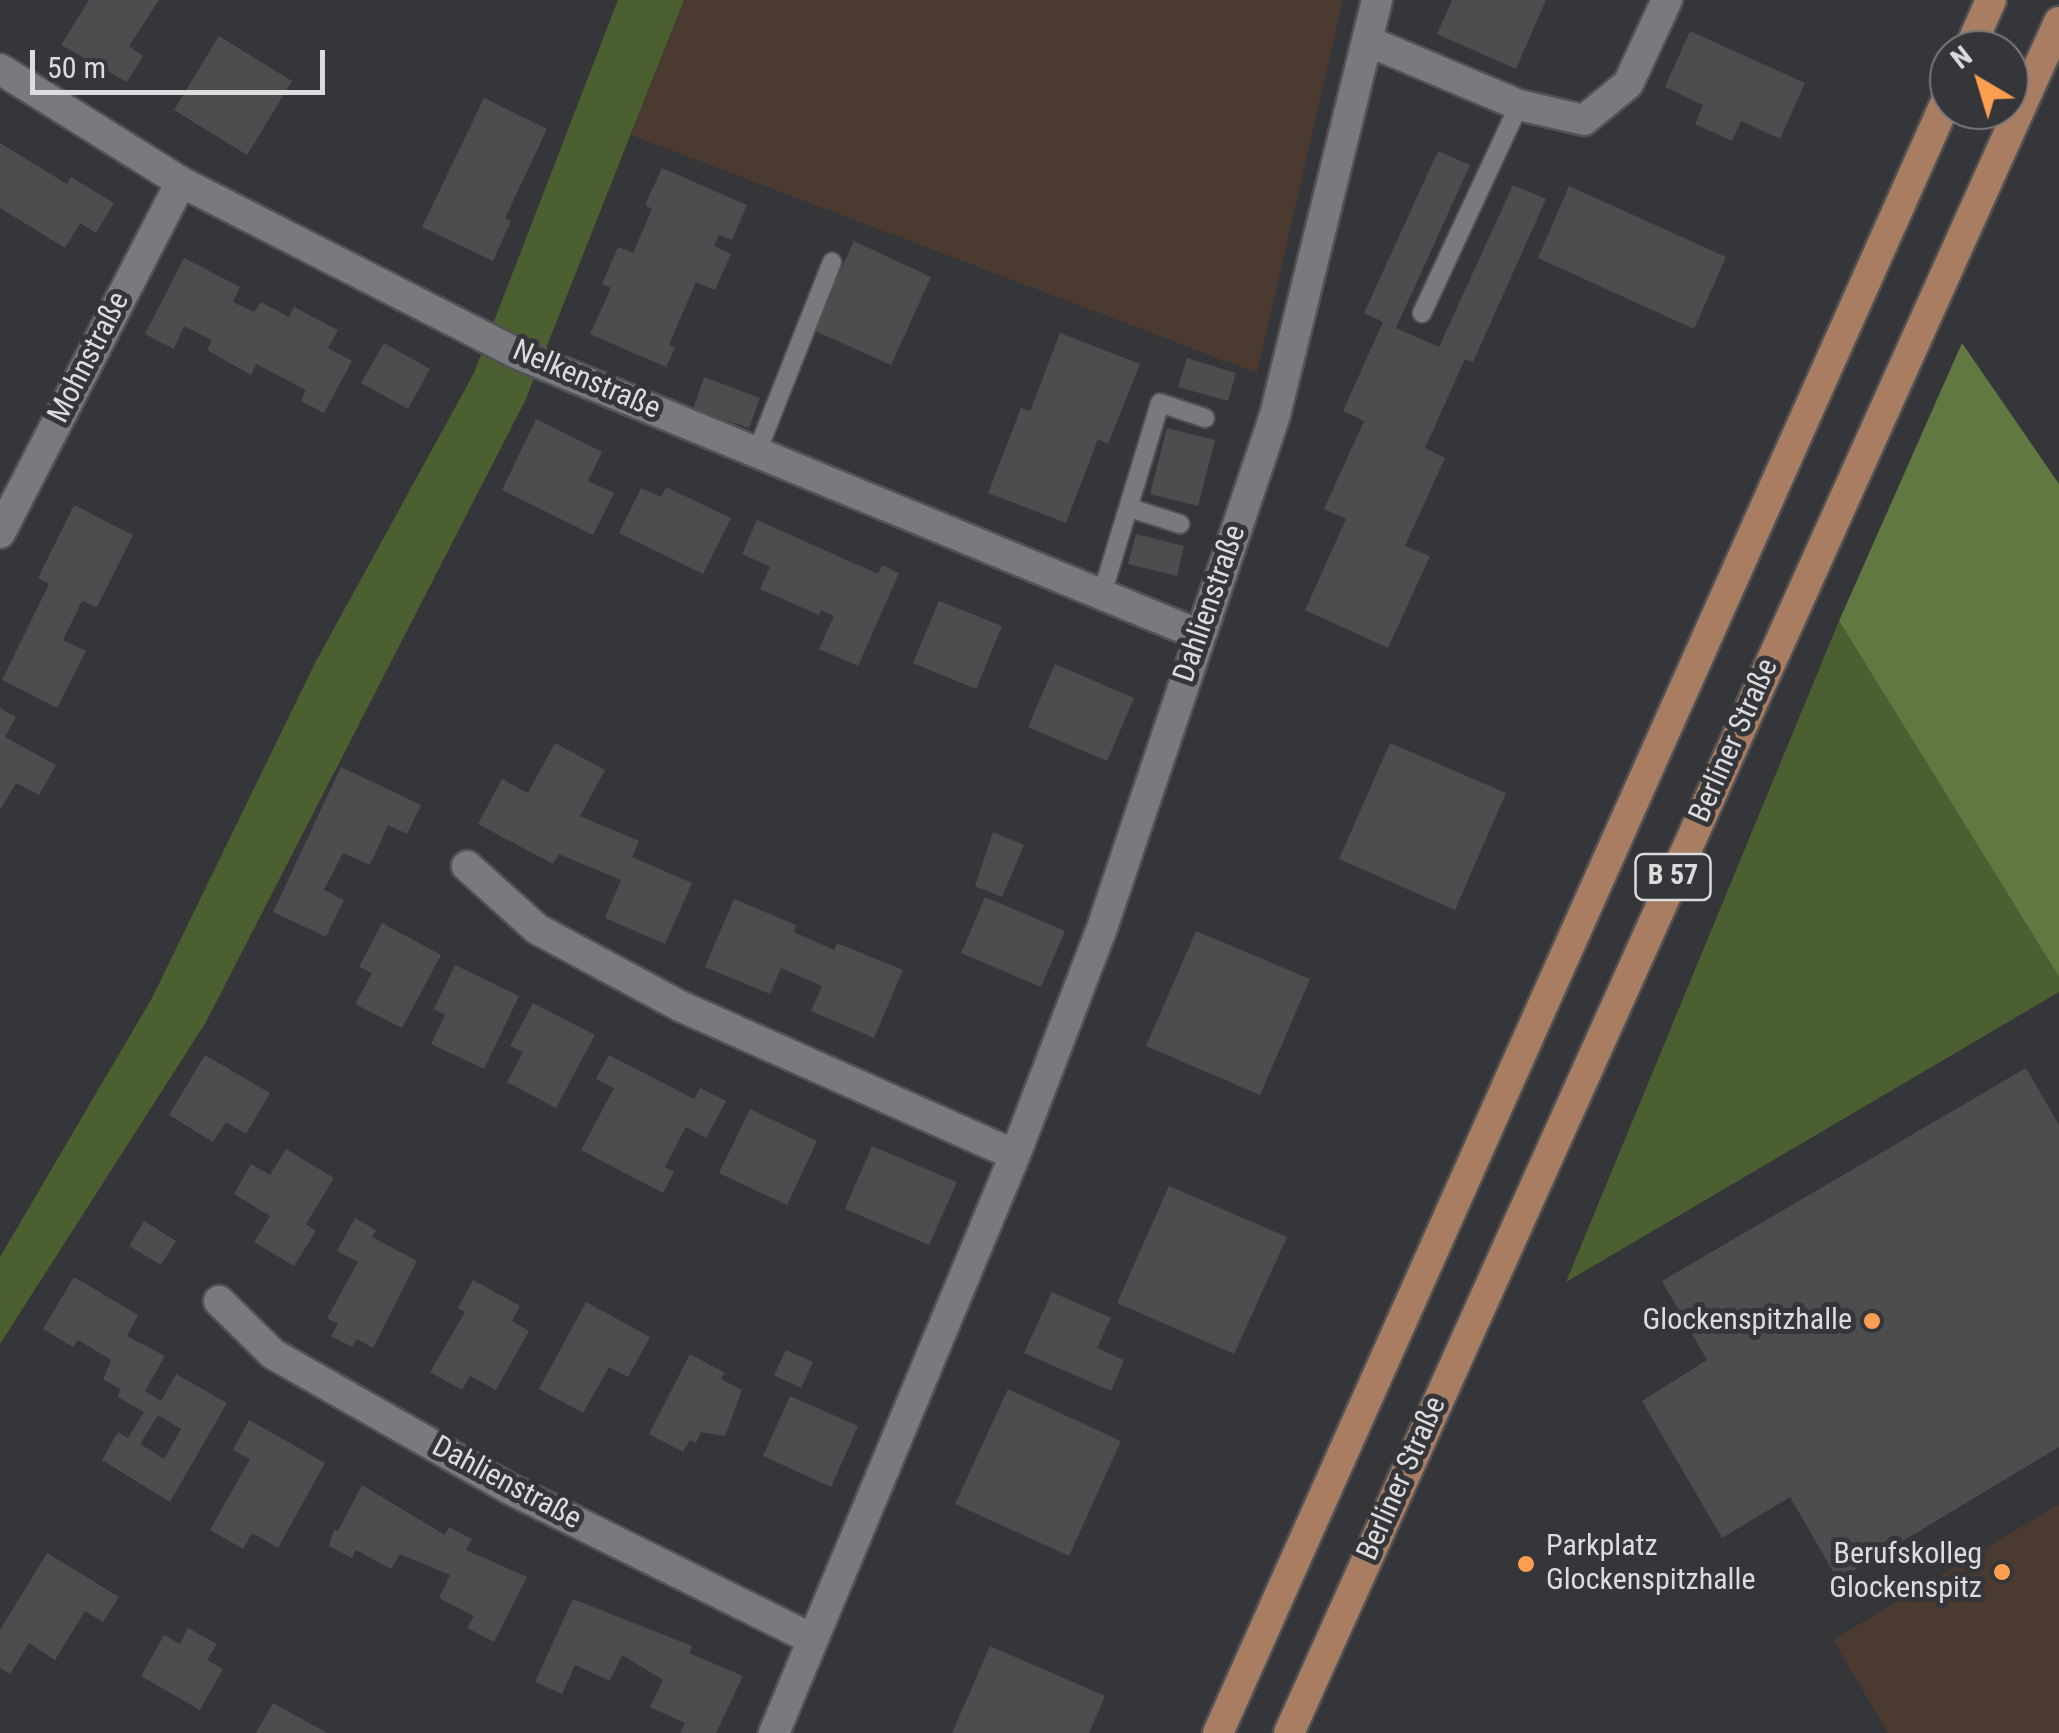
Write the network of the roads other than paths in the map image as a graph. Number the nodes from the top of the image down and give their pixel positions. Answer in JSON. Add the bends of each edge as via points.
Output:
{"nodes":[{"id":1,"x":1378,"y":0,"type":"edge"},
{"id":2,"x":1668,"y":0,"type":"edge"},
{"id":3,"x":1991,"y":0,"type":"edge"},
{"id":4,"x":2059,"y":22,"type":"edge"},
{"id":5,"x":1978,"y":30,"type":"edge"},
{"id":6,"x":1370,"y":42,"type":"junction"},
{"id":7,"x":0,"y":69,"type":"edge"},
{"id":8,"x":1519,"y":105,"type":"junction"},
{"id":9,"x":1933,"y":130,"type":"edge"},
{"id":10,"x":181,"y":182,"type":"junction"},
{"id":11,"x":832,"y":262,"type":"dead end"},
{"id":12,"x":1422,"y":313,"type":"dead end"},
{"id":13,"x":1205,"y":418,"type":"dead end"},
{"id":14,"x":757,"y":452,"type":"junction"},
{"id":15,"x":1130,"y":508,"type":"junction"},
{"id":16,"x":1180,"y":524,"type":"dead end"},
{"id":17,"x":0,"y":533,"type":"edge"},
{"id":18,"x":1102,"y":594,"type":"junction"},
{"id":19,"x":1200,"y":635,"type":"junction"},
{"id":20,"x":467,"y":866,"type":"dead end"},
{"id":21,"x":1015,"y":1155,"type":"junction"},
{"id":22,"x":219,"y":1301,"type":"dead end"},
{"id":23,"x":812,"y":1638,"type":"junction"},
{"id":24,"x":774,"y":1733,"type":"edge"},
{"id":25,"x":1218,"y":1733,"type":"edge"},
{"id":26,"x":1289,"y":1733,"type":"edge"}],
"edges":[{"from":1,"to":6,"type":"street","name":"Dahlienstraße"},
{"from":2,"to":8,"type":"street","via":[[1628,84],[1584,120]]},
{"from":3,"to":5,"type":"main road"},
{"from":4,"to":26,"type":"main road","name":"Berliner Straße","number":"B 57"},
{"from":6,"to":8,"type":"street"},
{"from":6,"to":19,"type":"street","name":"Dahlienstraße","via":[[1275,414]]},
{"from":7,"to":10,"type":"street","name":"Nelkenstraße"},
{"from":8,"to":12,"type":"lane"},
{"from":9,"to":25,"type":"main road","number":"B 57"},
{"from":10,"to":14,"type":"street","name":"Nelkenstraße","via":[[518,354]]},
{"from":10,"to":17,"type":"street","name":"Mohnstraße"},
{"from":11,"to":14,"type":"lane"},
{"from":13,"to":15,"type":"lane","via":[[1160,403]]},
{"from":14,"to":18,"type":"street","name":"Nelkenstraße"},
{"from":15,"to":16,"type":"lane"},
{"from":15,"to":18,"type":"lane"},
{"from":18,"to":19,"type":"street","name":"Nelkenstraße"},
{"from":19,"to":21,"type":"street","name":"Dahlienstraße","via":[[1102,928]]},
{"from":20,"to":21,"type":"street","via":[[537,929],[680,1006]]},
{"from":21,"to":23,"type":"street","name":"Dahlienstraße"},
{"from":22,"to":23,"type":"street","name":"Dahlienstraße","via":[[273,1354],[491,1478]]},
{"from":23,"to":24,"type":"street","name":"Dahlienstraße"}]}
